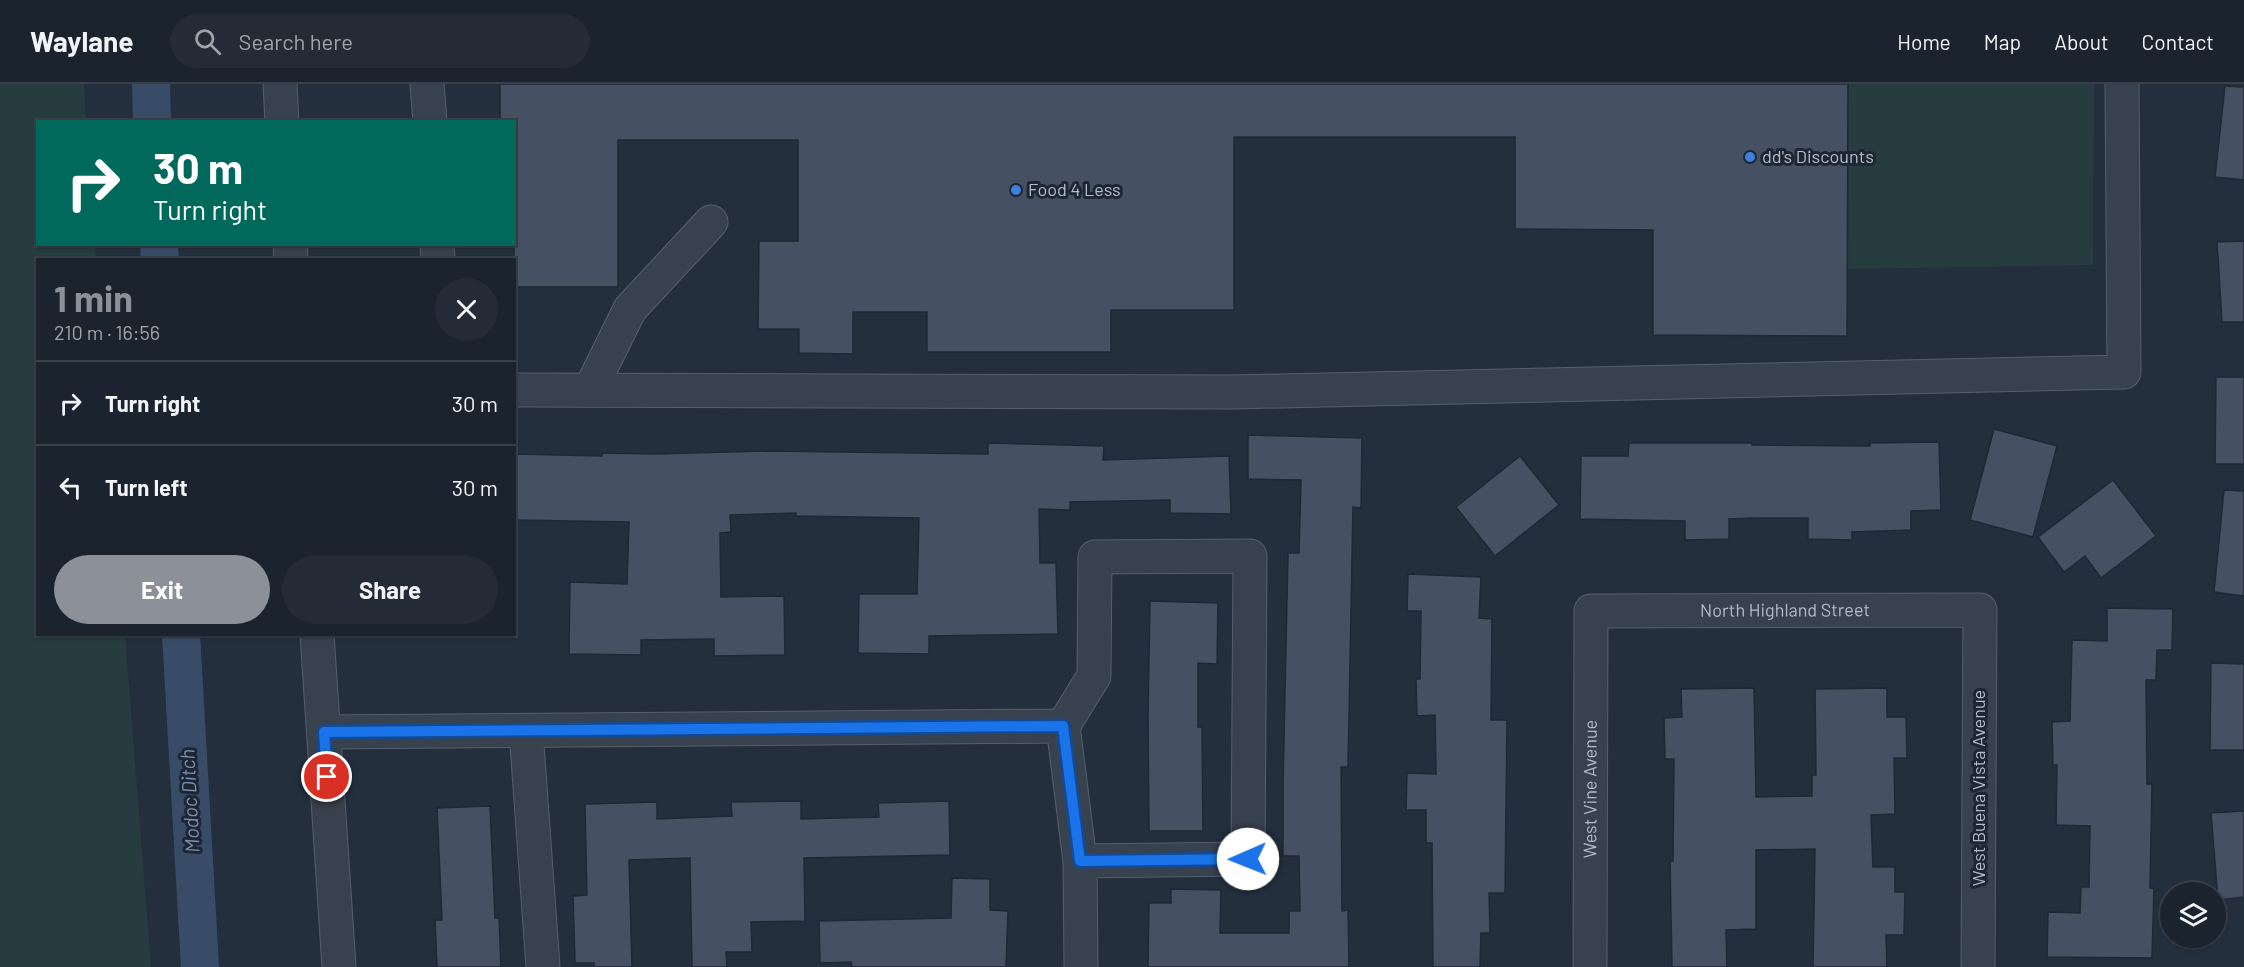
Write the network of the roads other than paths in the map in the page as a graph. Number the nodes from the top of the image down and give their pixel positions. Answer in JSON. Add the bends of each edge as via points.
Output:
{"nodes":[{"id":1,"x":280,"y":84,"type":"edge"},
{"id":2,"x":427,"y":84,"type":"edge"},
{"id":3,"x":2122,"y":84,"type":"edge"},
{"id":4,"x":282,"y":120,"type":"edge"},
{"id":5,"x":430,"y":120,"type":"edge"},
{"id":6,"x":711,"y":222,"type":"dead end"},
{"id":7,"x":516,"y":390,"type":"edge"},
{"id":8,"x":590,"y":390,"type":"junction"},
{"id":9,"x":1980,"y":610,"type":"joint"},
{"id":10,"x":1591,"y":611,"type":"joint"},
{"id":11,"x":317,"y":636,"type":"edge"},
{"id":12,"x":1063,"y":726,"type":"junction"},
{"id":13,"x":526,"y":731,"type":"junction"},
{"id":14,"x":324,"y":732,"type":"junction"},
{"id":15,"x":1080,"y":861,"type":"junction"},
{"id":16,"x":339,"y":967,"type":"edge"},
{"id":17,"x":543,"y":967,"type":"edge"},
{"id":18,"x":1081,"y":967,"type":"edge"},
{"id":19,"x":1590,"y":967,"type":"edge"},
{"id":20,"x":1978,"y":967,"type":"edge"}],
"edges":[{"from":1,"to":4,"type":"street"},
{"from":2,"to":5,"type":"street"},
{"from":3,"to":8,"type":"street","via":[[2124,372],[1232,392]]},
{"from":6,"to":8,"type":"street","via":[[630,309]]},
{"from":7,"to":8,"type":"street"},
{"from":9,"to":10,"type":"street","name":"North Highland Street"},
{"from":9,"to":20,"type":"street","name":"West Buena Vista Avenue"},
{"from":10,"to":19,"type":"street","name":"West Vine Avenue"},
{"from":11,"to":14,"type":"street"},
{"from":12,"to":13,"type":"street"},
{"from":12,"to":15,"type":"street"},
{"from":12,"to":15,"type":"street","via":[[1094,676],[1095,557],[1250,556],[1248,859]]},
{"from":13,"to":14,"type":"street"},
{"from":13,"to":17,"type":"street"},
{"from":14,"to":16,"type":"street"},
{"from":15,"to":18,"type":"street"}]}
